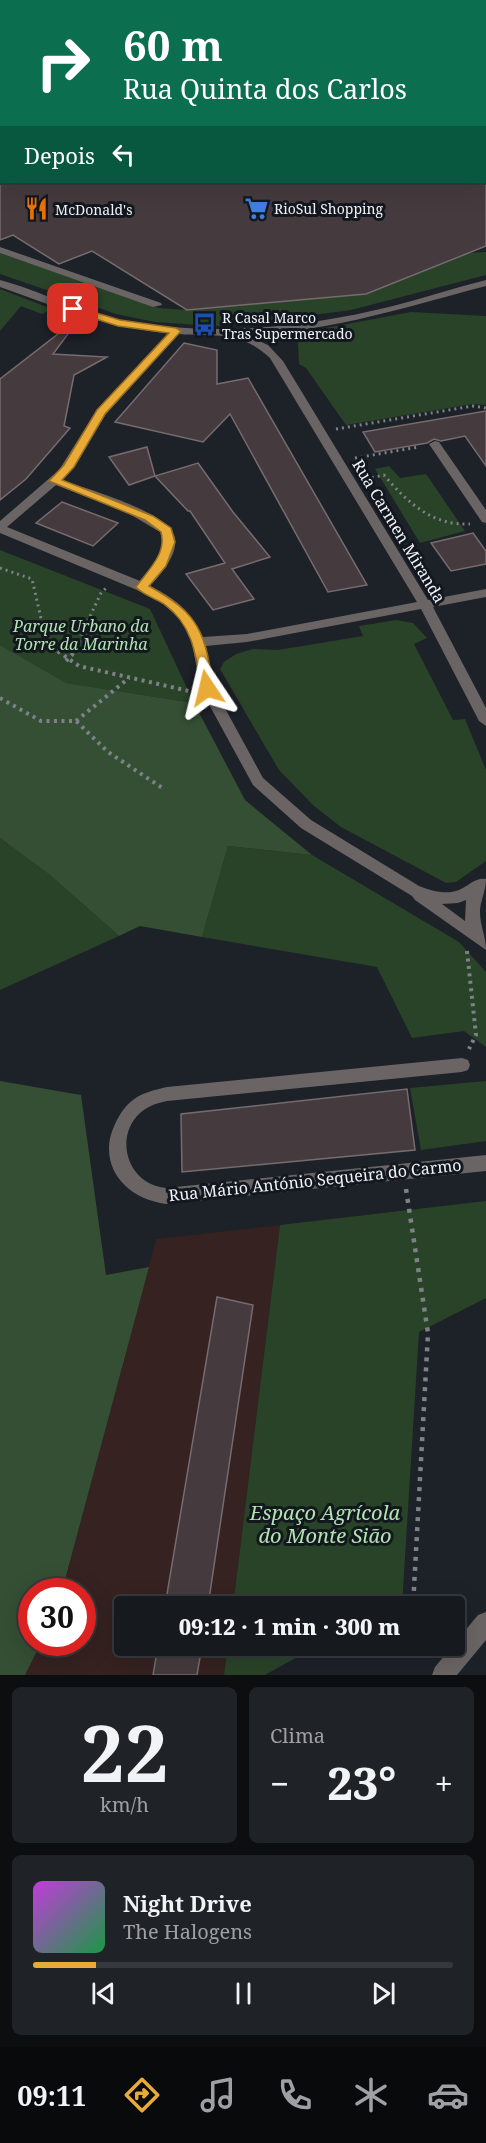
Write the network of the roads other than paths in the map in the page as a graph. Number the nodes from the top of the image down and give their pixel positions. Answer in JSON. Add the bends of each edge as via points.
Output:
{"nodes":[{"id":1,"x":0,"y":250,"type":"edge"},
{"id":2,"x":0,"y":283,"type":"edge"},
{"id":3,"x":486,"y":283,"type":"edge"},
{"id":4,"x":157,"y":305,"type":"dead end"},
{"id":5,"x":295,"y":327,"type":"junction"},
{"id":6,"x":176,"y":331,"type":"junction"},
{"id":7,"x":229,"y":332,"type":"junction"},
{"id":8,"x":278,"y":362,"type":"junction"},
{"id":9,"x":435,"y":444,"type":"road end"},
{"id":10,"x":55,"y":481,"type":"junction"},
{"id":11,"x":481,"y":521,"type":"edge"},
{"id":12,"x":0,"y":528,"type":"edge"},
{"id":13,"x":142,"y":587,"type":"junction"},
{"id":14,"x":486,"y":593,"type":"edge"},
{"id":15,"x":425,"y":605,"type":"junction"},
{"id":16,"x":200,"y":642,"type":"junction"},
{"id":17,"x":486,"y":721,"type":"edge"},
{"id":18,"x":483,"y":883,"type":"edge"},
{"id":19,"x":414,"y":890,"type":"junction"},
{"id":20,"x":486,"y":944,"type":"edge"},
{"id":21,"x":462,"y":1065,"type":"road end"},
{"id":22,"x":486,"y":1163,"type":"edge"},
{"id":23,"x":486,"y":1623,"type":"edge"},
{"id":24,"x":443,"y":1675,"type":"edge"}],
"edges":[{"from":1,"to":4,"type":"street"},
{"from":2,"to":6,"type":"street","via":[[98,317]]},
{"from":3,"to":5,"type":"street","via":[[384,311]]},
{"from":5,"to":7,"type":"street"},
{"from":5,"to":8,"type":"street","via":[[275,346]]},
{"from":6,"to":7,"type":"street"},
{"from":6,"to":10,"type":"street","via":[[100,412],[69,467]]},
{"from":7,"to":8,"type":"street","name":"Rua Carmen Miranda","via":[[263,346]]},
{"from":8,"to":15,"type":"street","name":"Rua Carmen Miranda"},
{"from":9,"to":11,"type":"street"},
{"from":10,"to":12,"type":"street"},
{"from":10,"to":13,"type":"street","via":[[149,518],[167,530],[170,542],[160,566]]},
{"from":12,"to":13,"type":"street"},
{"from":13,"to":16,"type":"street","via":[[168,601],[188,619]]},
{"from":14,"to":15,"type":"street"},
{"from":15,"to":16,"type":"street","via":[[247,638]]},
{"from":15,"to":17,"type":"street","name":"Rua Carmen Miranda"},
{"from":16,"to":19,"type":"street","via":[[207,688],[258,781],[306,824]]},
{"from":18,"to":19,"type":"street","via":[[458,897],[434,898]]},
{"from":18,"to":20,"type":"street","via":[[473,902],[473,916]]},
{"from":19,"to":20,"type":"street"},
{"from":21,"to":22,"type":"street","name":"Rua Mário António Sequeira do Carmo","via":[[166,1094],[148,1100],[130,1113],[116,1147],[119,1165],[138,1188],[166,1196]]},
{"from":23,"to":24,"type":"street"}]}
